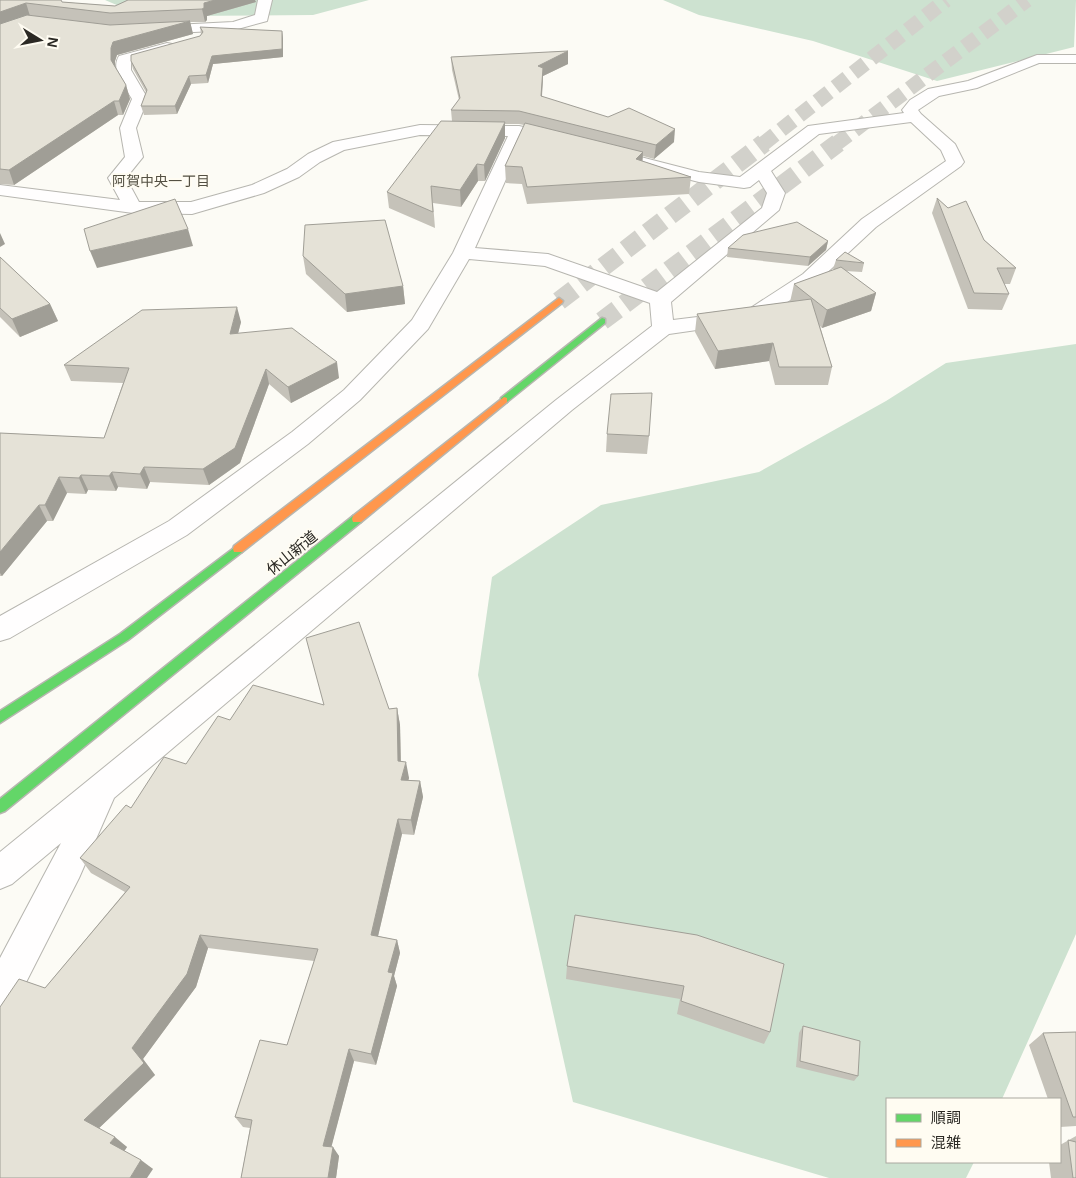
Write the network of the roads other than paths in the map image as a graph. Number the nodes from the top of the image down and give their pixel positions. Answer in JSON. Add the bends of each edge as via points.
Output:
{"nodes":[{"id":1,"x":266,"y":0,"type":"edge"},
{"id":2,"x":219,"y":27,"type":"junction"},
{"id":3,"x":143,"y":30,"type":"edge"},
{"id":4,"x":1076,"y":59,"type":"edge"},
{"id":5,"x":915,"y":117,"type":"junction"},
{"id":6,"x":519,"y":131,"type":"junction"},
{"id":7,"x":576,"y":145,"type":"edge"},
{"id":8,"x":614,"y":155,"type":"edge"},
{"id":9,"x":761,"y":170,"type":"junction"},
{"id":10,"x":0,"y":190,"type":"edge"},
{"id":11,"x":134,"y":207,"type":"junction"},
{"id":12,"x":463,"y":253,"type":"junction"},
{"id":13,"x":660,"y":300,"type":"junction"},
{"id":14,"x":559,"y":301,"type":"tunnel mouth"},
{"id":15,"x":602,"y":321,"type":"tunnel mouth"},
{"id":16,"x":664,"y":328,"type":"junction"},
{"id":17,"x":0,"y":630,"type":"edge"},
{"id":18,"x":0,"y":718,"type":"edge"},
{"id":19,"x":102,"y":790,"type":"junction"},
{"id":20,"x":0,"y":807,"type":"edge"},
{"id":21,"x":0,"y":873,"type":"edge"},
{"id":22,"x":0,"y":995,"type":"edge"}],
"edges":[{"from":1,"to":2,"type":"street","via":[[262,18]]},
{"from":2,"to":3,"type":"street"},
{"from":2,"to":11,"type":"street","via":[[210,35],[124,59],[123,70],[140,99],[128,128],[134,157],[117,178]]},
{"from":4,"to":5,"type":"street","via":[[1037,59],[972,86],[934,92],[910,110]]},
{"from":5,"to":9,"type":"street","via":[[814,130]]},
{"from":5,"to":16,"type":"street","via":[[949,148],[955,162],[868,223],[810,278],[752,317]]},
{"from":6,"to":7,"type":"street"},
{"from":6,"to":11,"type":"street","via":[[420,130],[339,146],[314,158],[294,173],[258,189],[192,208]]},
{"from":6,"to":12,"type":"street"},
{"from":8,"to":9,"type":"street","via":[[699,177],[744,183]]},
{"from":9,"to":13,"type":"street","via":[[776,193],[770,210]]},
{"from":10,"to":11,"type":"street"},
{"from":12,"to":13,"type":"street","via":[[548,260]]},
{"from":12,"to":17,"type":"street","via":[[420,324],[352,394],[300,438],[178,528]]},
{"from":13,"to":16,"type":"street"},
{"from":14,"to":18,"type":"highway","via":[[124,637]]},
{"from":15,"to":20,"type":"highway","name":"休山新道"},
{"from":16,"to":19,"type":"street","via":[[557,411]]},
{"from":19,"to":21,"type":"street"},
{"from":19,"to":22,"type":"street","via":[[67,867]]}]}
